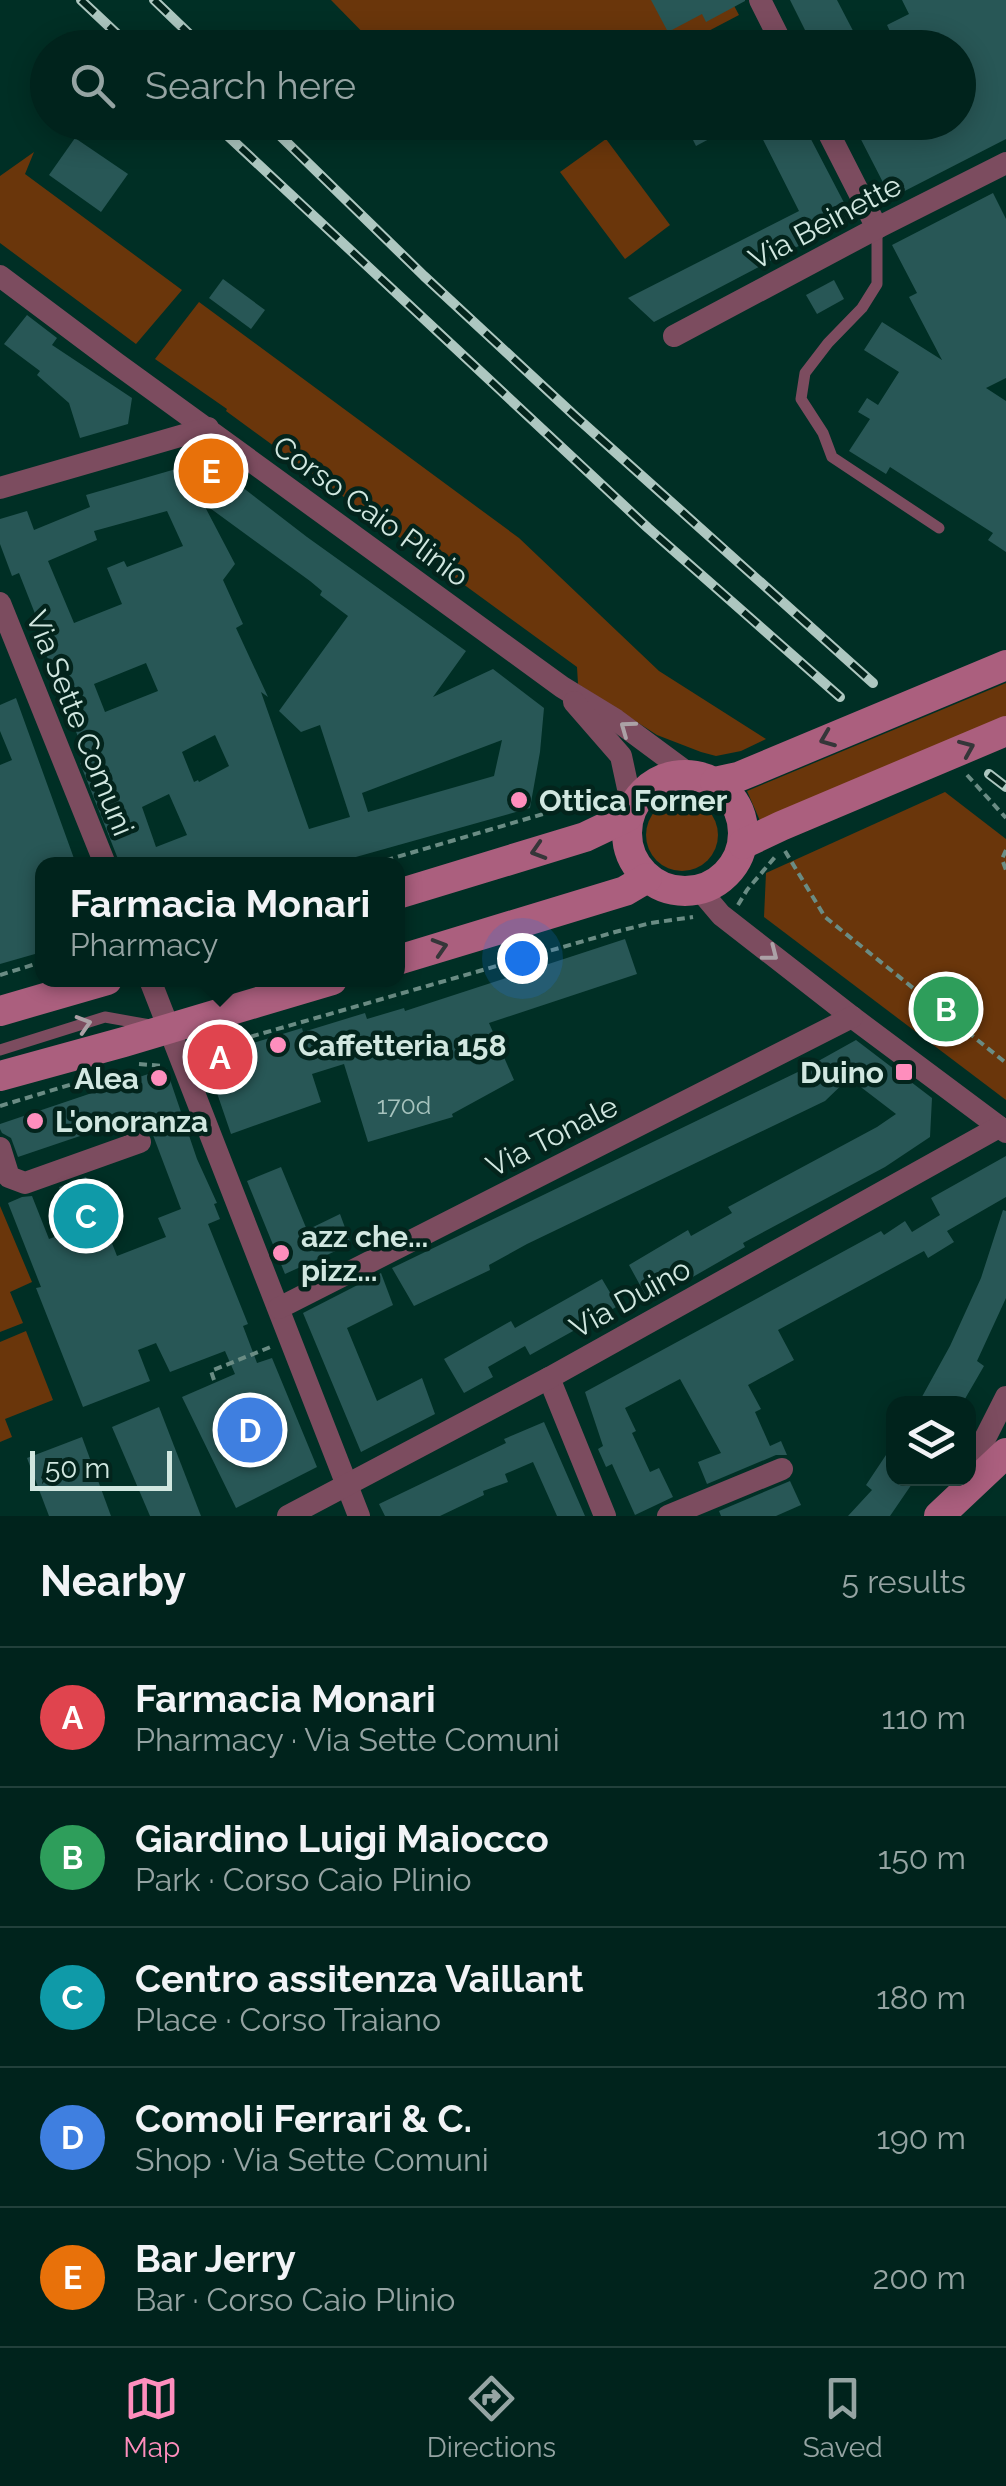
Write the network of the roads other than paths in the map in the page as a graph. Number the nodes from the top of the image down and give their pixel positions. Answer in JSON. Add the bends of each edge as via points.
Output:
{"nodes":[{"id":1,"x":760,"y":0,"type":"edge"},
{"id":2,"x":775,"y":30,"type":"edge"},
{"id":3,"x":832,"y":140,"type":"edge"},
{"id":4,"x":1006,"y":163,"type":"edge"},
{"id":5,"x":877,"y":228,"type":"junction"},
{"id":6,"x":0,"y":276,"type":"edge"},
{"id":7,"x":674,"y":336,"type":"dead end"},
{"id":8,"x":208,"y":428,"type":"junction"},
{"id":9,"x":0,"y":488,"type":"edge"},
{"id":10,"x":938,"y":528,"type":"dead end"},
{"id":11,"x":0,"y":603,"type":"edge"},
{"id":12,"x":1006,"y":665,"type":"edge"},
{"id":13,"x":562,"y":687,"type":"junction"},
{"id":14,"x":1006,"y":731,"type":"edge"},
{"id":15,"x":702,"y":778,"type":"junction"},
{"id":16,"x":625,"y":804,"type":"junction"},
{"id":17,"x":744,"y":844,"type":"junction"},
{"id":18,"x":102,"y":857,"type":"edge"},
{"id":19,"x":648,"y":878,"type":"junction"},
{"id":20,"x":699,"y":889,"type":"junction"},
{"id":21,"x":405,"y":892,"type":"edge"},
{"id":22,"x":405,"y":958,"type":"edge"},
{"id":23,"x":83,"y":987,"type":"edge"},
{"id":24,"x":153,"y":987,"type":"edge"},
{"id":25,"x":308,"y":987,"type":"edge"},
{"id":26,"x":0,"y":1011,"type":"edge"},
{"id":27,"x":852,"y":1017,"type":"junction"},
{"id":28,"x":170,"y":1028,"type":"junction"},
{"id":29,"x":0,"y":1050,"type":"edge"},
{"id":30,"x":0,"y":1076,"type":"edge"},
{"id":31,"x":1002,"y":1130,"type":"edge"},
{"id":32,"x":140,"y":1142,"type":"dead end"},
{"id":33,"x":0,"y":1148,"type":"edge"},
{"id":34,"x":279,"y":1308,"type":"junction"},
{"id":35,"x":549,"y":1378,"type":"junction"},
{"id":36,"x":1006,"y":1397,"type":"edge"},
{"id":37,"x":1006,"y":1453,"type":"edge"},
{"id":38,"x":782,"y":1470,"type":"dead end"},
{"id":39,"x":346,"y":1484,"type":"junction"},
{"id":40,"x":957,"y":1492,"type":"edge"},
{"id":41,"x":288,"y":1516,"type":"edge"},
{"id":42,"x":358,"y":1516,"type":"edge"},
{"id":43,"x":605,"y":1516,"type":"edge"},
{"id":44,"x":668,"y":1516,"type":"edge"}],
"edges":[{"from":1,"to":2,"type":"street"},
{"from":3,"to":5,"type":"street"},
{"from":4,"to":5,"type":"street","name":"Via Beinette"},
{"from":5,"to":7,"type":"street","name":"Via Beinette"},
{"from":5,"to":10,"type":"lane","via":[[877,284],[805,373],[801,399],[832,457]]},
{"from":6,"to":8,"type":"street","name":"Corso Caio Plinio"},
{"from":8,"to":9,"type":"street"},
{"from":8,"to":13,"type":"street","name":"Corso Caio Plinio"},
{"from":11,"to":18,"type":"street","name":"Via Sette Comuni"},
{"from":12,"to":15,"type":"main road","one_way":true,"via":[[738,777]]},
{"from":15,"to":13,"type":"street","name":"Corso Caio Plinio","one_way":true},
{"from":13,"to":16,"type":"street","name":"Corso Caio Plinio","via":[[621,756]]},
{"from":17,"to":14,"type":"main road","one_way":true},
{"from":15,"to":16,"type":"main road","via":[[660,779]]},
{"from":15,"to":17,"type":"main road","via":[[737,805]]},
{"from":16,"to":19,"type":"main road","via":[[628,846]]},
{"from":16,"to":21,"type":"main road","one_way":true,"via":[[584,837]]},
{"from":17,"to":20,"type":"main road","via":[[729,870]]},
{"from":19,"to":20,"type":"main road","via":[[671,892]]},
{"from":22,"to":19,"type":"main road","one_way":true,"via":[[604,898]]},
{"from":20,"to":27,"type":"street","one_way":true,"via":[[721,915]]},
{"from":23,"to":26,"type":"main road"},
{"from":24,"to":28,"type":"street"},
{"from":25,"to":28,"type":"main road"},
{"from":27,"to":31,"type":"street"},
{"from":27,"to":34,"type":"street","name":"Via Tonale"},
{"from":29,"to":28,"type":"lane","one_way":true,"via":[[106,1017]]},
{"from":28,"to":30,"type":"main road"},
{"from":28,"to":34,"type":"street"},
{"from":31,"to":35,"type":"street","name":"Via Duino"},
{"from":32,"to":33,"type":"street","via":[[25,1183],[9,1176]]},
{"from":34,"to":39,"type":"street"},
{"from":35,"to":39,"type":"street","name":"Via Duino"},
{"from":35,"to":43,"type":"street"},
{"from":36,"to":40,"type":"street"},
{"from":37,"to":40,"type":"main road"},
{"from":38,"to":44,"type":"street"},
{"from":39,"to":41,"type":"street","name":"Via Duino"},
{"from":39,"to":42,"type":"street"}]}
